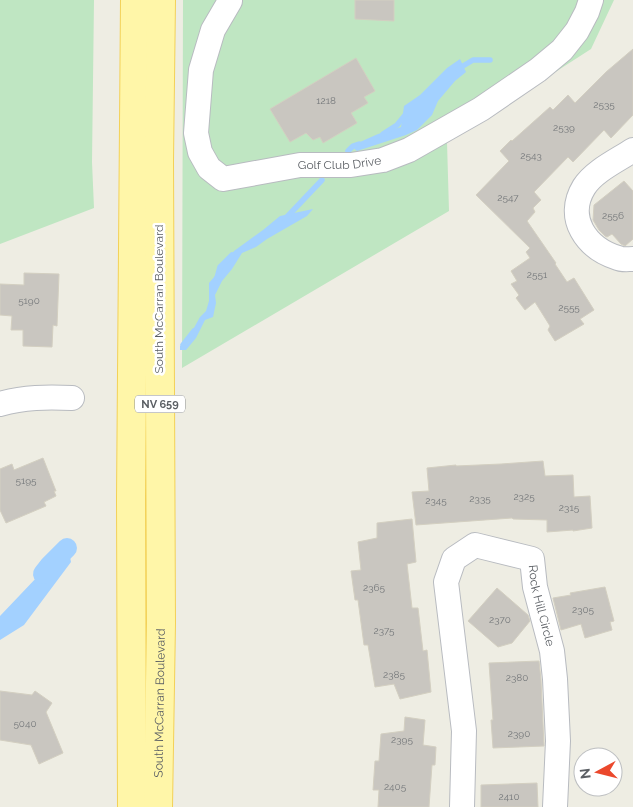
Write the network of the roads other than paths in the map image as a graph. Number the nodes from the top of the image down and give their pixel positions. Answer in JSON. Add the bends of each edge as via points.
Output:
{"nodes":[{"id":1,"x":135,"y":0,"type":"edge"},
{"id":2,"x":161,"y":0,"type":"edge"},
{"id":3,"x":591,"y":0,"type":"edge"},
{"id":4,"x":230,"y":1,"type":"edge"},
{"id":5,"x":633,"y":150,"type":"edge"},
{"id":6,"x":633,"y":259,"type":"edge"},
{"id":7,"x":72,"y":398,"type":"dead end"},
{"id":8,"x":0,"y":404,"type":"edge"},
{"id":9,"x":132,"y":807,"type":"edge"},
{"id":10,"x":158,"y":807,"type":"edge"},
{"id":11,"x":462,"y":807,"type":"edge"},
{"id":12,"x":555,"y":807,"type":"edge"}],
"edges":[{"from":1,"to":9,"type":"main road","name":"South McCarran Boulevard","number":"NV 659"},
{"from":2,"to":10,"type":"main road","name":"South McCarran Boulevard","number":"NV 659"},
{"from":3,"to":4,"type":"street","name":"Golf Club Drive","via":[[577,31],[562,50],[538,70],[409,150],[383,160],[351,165],[300,165],[223,179],[209,168],[200,152],[196,133],[201,70],[213,30]]},
{"from":5,"to":6,"type":"street","via":[[596,174],[584,186],[577,214],[587,240],[598,249],[619,259]]},
{"from":7,"to":8,"type":"street","via":[[43,397]]},
{"from":11,"to":12,"type":"street","name":"Rock Hill Circle","via":[[464,731],[446,582],[454,559],[475,545],[532,559],[555,679],[558,741]]}]}
